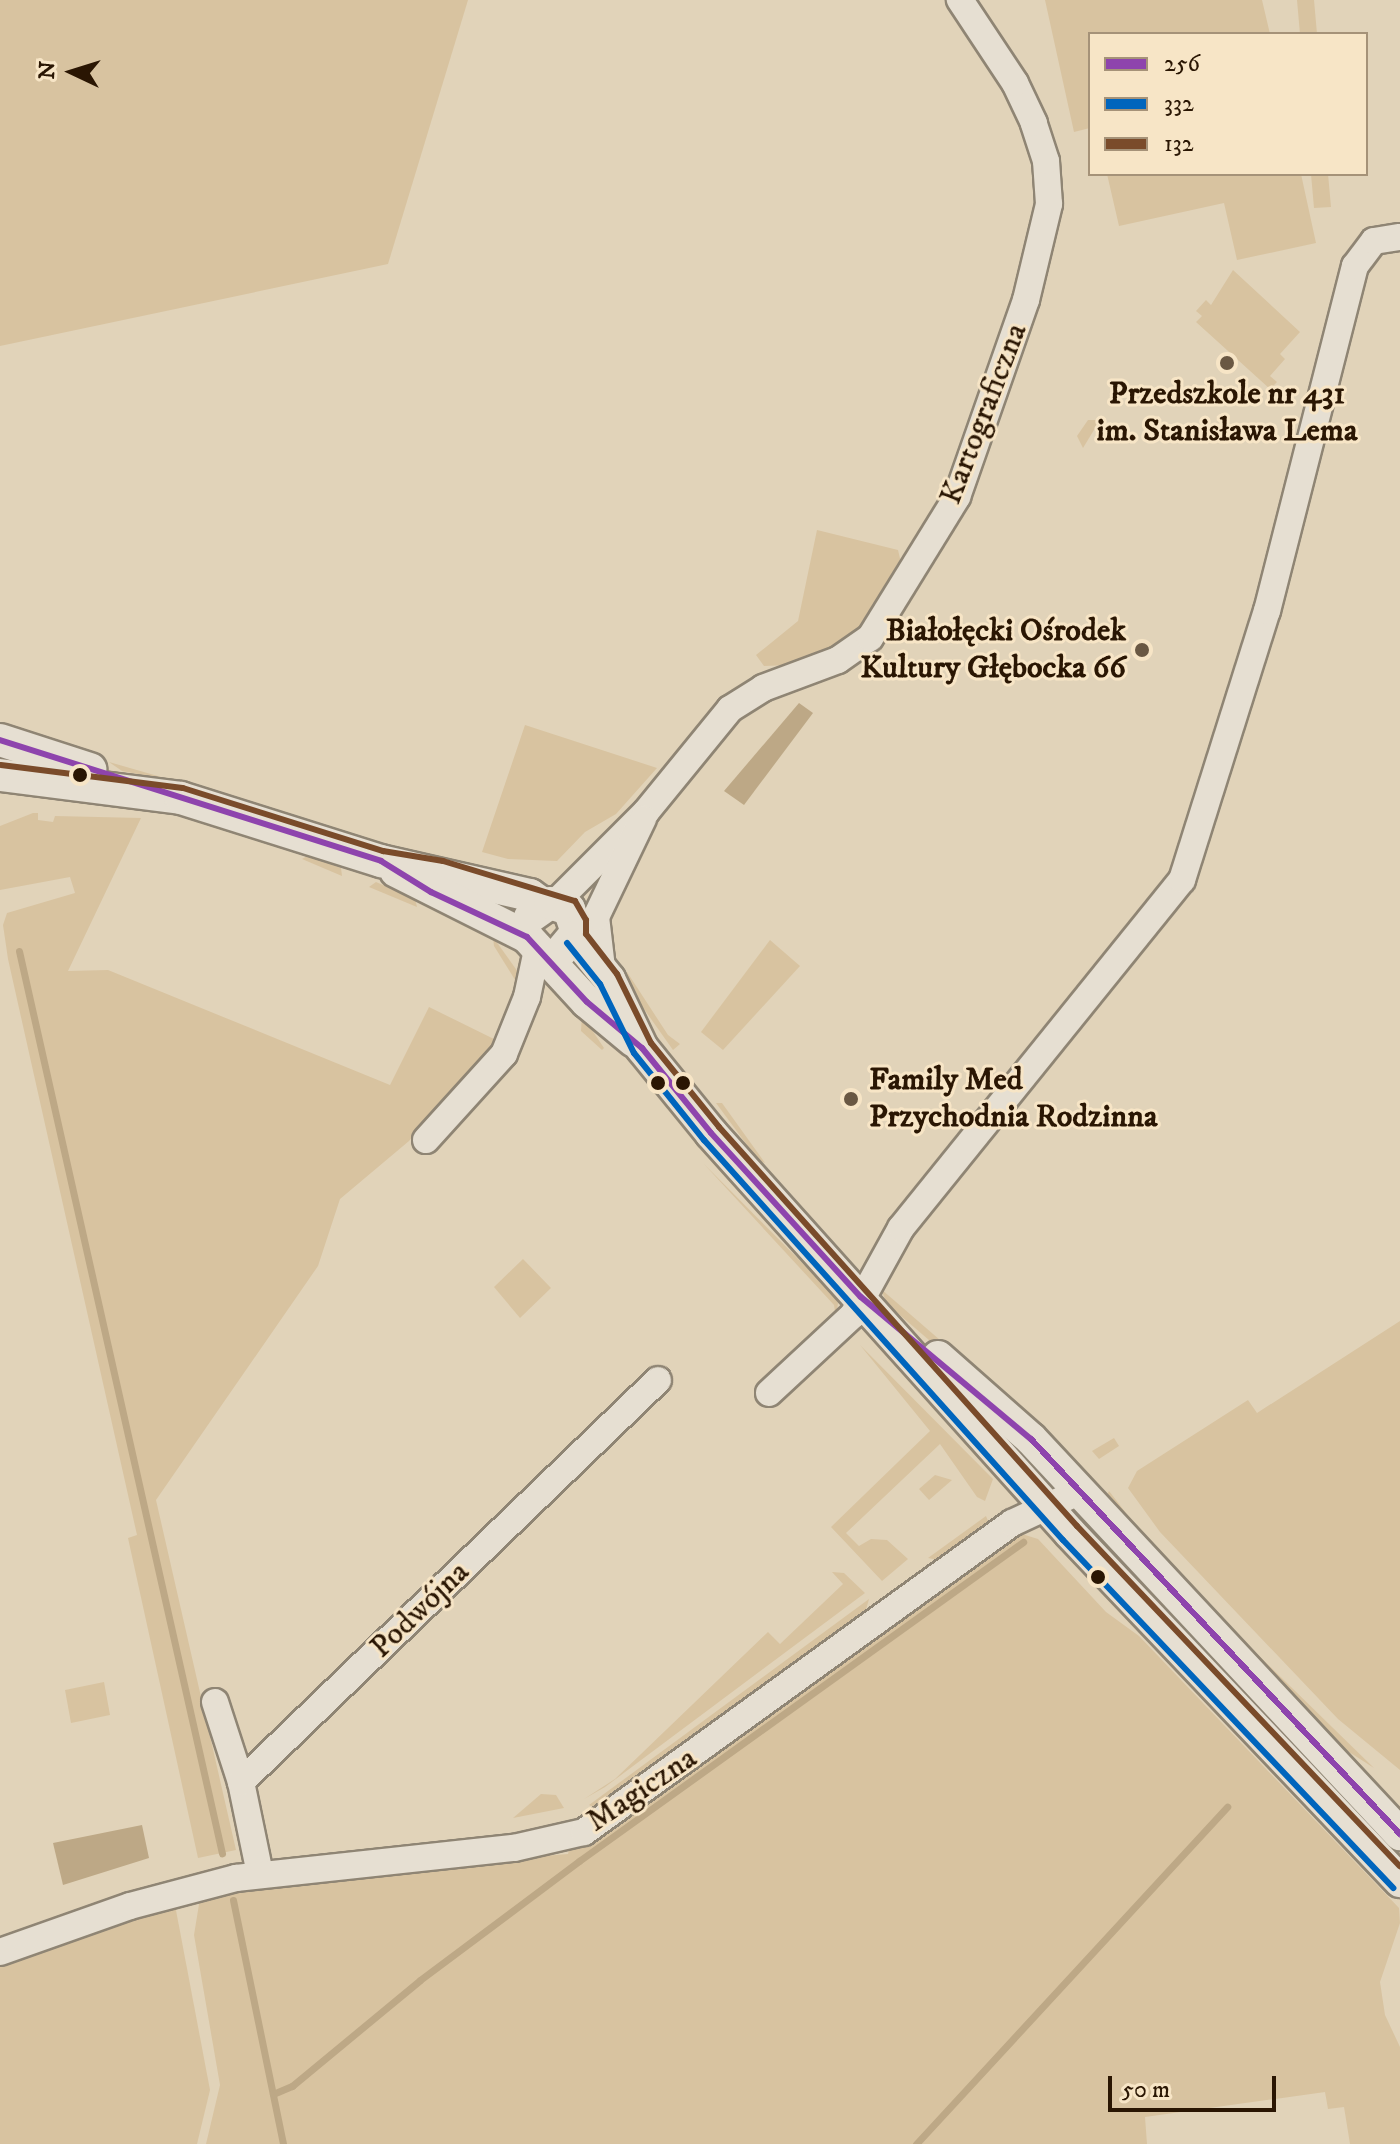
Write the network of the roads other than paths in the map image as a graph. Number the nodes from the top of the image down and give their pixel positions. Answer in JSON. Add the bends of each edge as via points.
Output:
{"nodes":[{"id":1,"x":960,"y":0,"type":"edge"},
{"id":2,"x":1400,"y":237,"type":"edge"},
{"id":3,"x":0,"y":740,"type":"edge"},
{"id":4,"x":0,"y":775,"type":"edge"},
{"id":5,"x":149,"y":791,"type":"junction"},
{"id":6,"x":646,"y":812,"type":"junction"},
{"id":7,"x":381,"y":861,"type":"junction"},
{"id":8,"x":604,"y":897,"type":"junction"},
{"id":9,"x":562,"y":917,"type":"junction"},
{"id":10,"x":537,"y":947,"type":"junction"},
{"id":11,"x":603,"y":969,"type":"junction"},
{"id":12,"x":642,"y":1048,"type":"junction"},
{"id":13,"x":426,"y":1140,"type":"dead end"},
{"id":14,"x":861,"y":1297,"type":"junction"},
{"id":15,"x":658,"y":1380,"type":"dead end"},
{"id":16,"x":769,"y":1393,"type":"dead end"},
{"id":17,"x":1076,"y":1493,"type":"junction"},
{"id":18,"x":1046,"y":1504,"type":"junction"},
{"id":19,"x":215,"y":1702,"type":"dead end"},
{"id":20,"x":241,"y":1782,"type":"junction"},
{"id":21,"x":1400,"y":1834,"type":"edge"},
{"id":22,"x":260,"y":1874,"type":"junction"},
{"id":23,"x":1400,"y":1881,"type":"edge"},
{"id":24,"x":0,"y":1952,"type":"edge"}],
"edges":[{"from":1,"to":6,"type":"street","name":"Kartograficzna","via":[[1015,83],[1034,123],[1046,161],[1049,204],[1026,300],[975,456],[943,521],[870,638],[838,660],[763,688],[730,709]]},
{"from":2,"to":14,"type":"street","via":[[1374,241],[1355,266],[1267,611],[1182,880],[901,1228]]},
{"from":3,"to":5,"type":"street"},
{"from":4,"to":5,"type":"street"},
{"from":5,"to":7,"type":"street"},
{"from":6,"to":8,"type":"street","name":"Kartograficzna"},
{"from":6,"to":9,"type":"street","name":"Kartograficzna"},
{"from":7,"to":9,"type":"street","via":[[530,895]]},
{"from":7,"to":10,"type":"street"},
{"from":8,"to":9,"type":"street","name":"Kartograficzna"},
{"from":8,"to":11,"type":"street","name":"Kartograficzna","via":[[594,933]]},
{"from":9,"to":10,"type":"street","via":[[567,949]]},
{"from":9,"to":10,"type":"street","via":[[530,917]]},
{"from":9,"to":11,"type":"street"},
{"from":10,"to":12,"type":"street","via":[[587,1002]]},
{"from":10,"to":13,"type":"street","via":[[527,997],[504,1054]]},
{"from":11,"to":12,"type":"street"},
{"from":12,"to":14,"type":"street","via":[[711,1133]]},
{"from":14,"to":16,"type":"street","via":[[853,1315]]},
{"from":14,"to":17,"type":"street","via":[[1024,1433]]},
{"from":14,"to":18,"type":"street","via":[[894,1341]]},
{"from":15,"to":20,"type":"street","name":"Podwójna"},
{"from":17,"to":18,"type":"street","name":"Magiczna"},
{"from":17,"to":21,"type":"street"},
{"from":18,"to":22,"type":"street","name":"Magiczna","via":[[1012,1523],[584,1832],[514,1848]]},
{"from":18,"to":23,"type":"street"},
{"from":19,"to":20,"type":"street"},
{"from":20,"to":22,"type":"street"},
{"from":22,"to":24,"type":"street","name":"Magiczna","via":[[130,1906]]}]}
